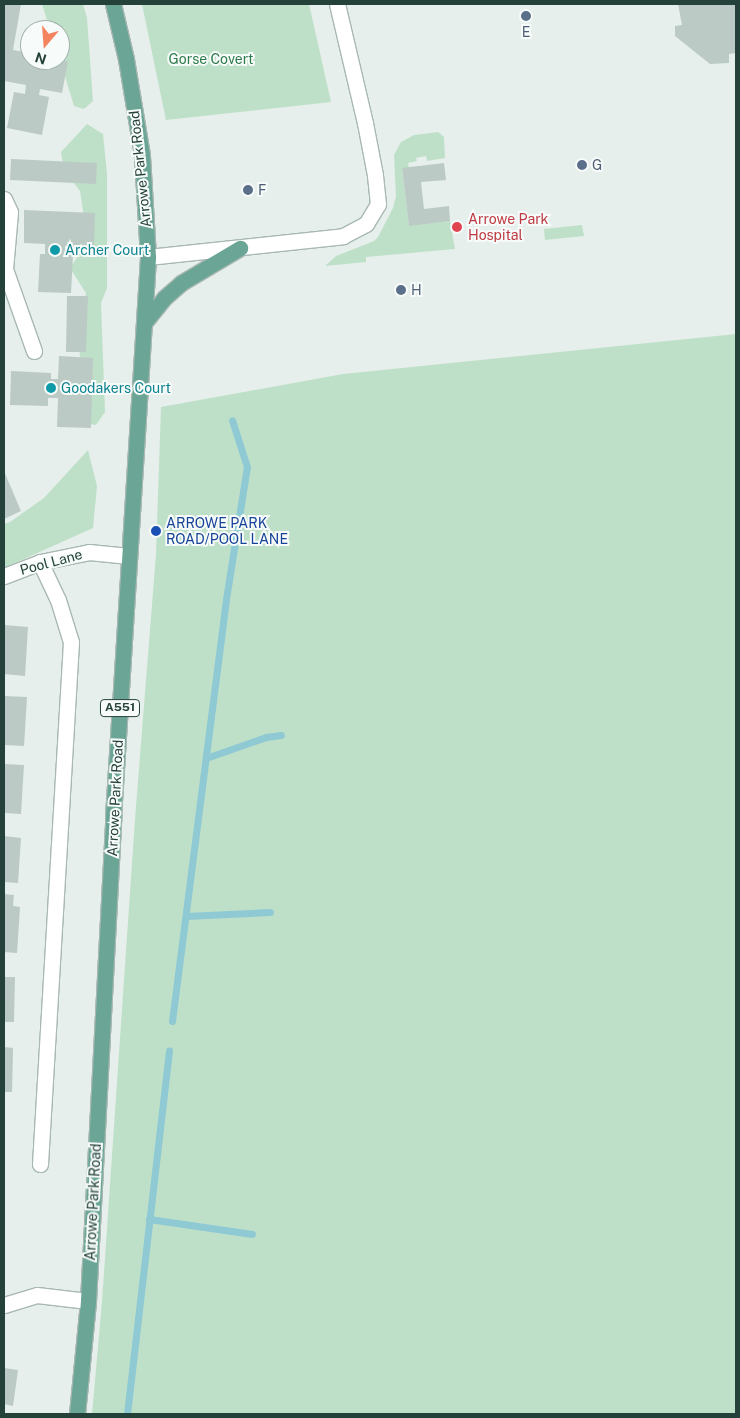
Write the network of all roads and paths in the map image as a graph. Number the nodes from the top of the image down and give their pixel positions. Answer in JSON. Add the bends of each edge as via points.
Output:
{"nodes":[{"id":1,"x":114,"y":4,"type":"edge"},
{"id":2,"x":337,"y":4,"type":"edge"},
{"id":3,"x":4,"y":199,"type":"edge"},
{"id":4,"x":240,"y":248,"type":"junction"},
{"id":5,"x":148,"y":258,"type":"junction"},
{"id":6,"x":144,"y":323,"type":"junction"},
{"id":7,"x":34,"y":350,"type":"dead end"},
{"id":8,"x":129,"y":556,"type":"junction"},
{"id":9,"x":40,"y":562,"type":"junction"},
{"id":10,"x":4,"y":576,"type":"edge"},
{"id":11,"x":40,"y":1164,"type":"dead end"},
{"id":12,"x":88,"y":1301,"type":"junction"},
{"id":13,"x":4,"y":1305,"type":"edge"},
{"id":14,"x":77,"y":1414,"type":"edge"}],
"edges":[{"from":1,"to":5,"type":"main road","name":"Arrowe Park Road","number":"A551","via":[[142,155]]},
{"from":2,"to":4,"type":"street","via":[[365,123],[378,204],[366,224],[344,236]]},
{"from":3,"to":7,"type":"street","via":[[10,212],[5,269]]},
{"from":4,"to":5,"type":"street"},
{"from":4,"to":6,"type":"main road","via":[[180,283]]},
{"from":5,"to":6,"type":"main road","name":"Arrowe Park Road","number":"A551"},
{"from":6,"to":8,"type":"main road","name":"Arrowe Park Road","number":"A551"},
{"from":8,"to":9,"type":"street","name":"Pool Lane","via":[[89,552]]},
{"from":8,"to":12,"type":"main road","name":"Arrowe Park Road","number":"A551"},
{"from":9,"to":10,"type":"street","name":"Pool Lane"},
{"from":9,"to":11,"type":"street","via":[[58,600],[70,642]]},
{"from":12,"to":13,"type":"street","via":[[36,1295]]},
{"from":12,"to":14,"type":"main road","name":"Arrowe Park Road","number":"A551"}]}
